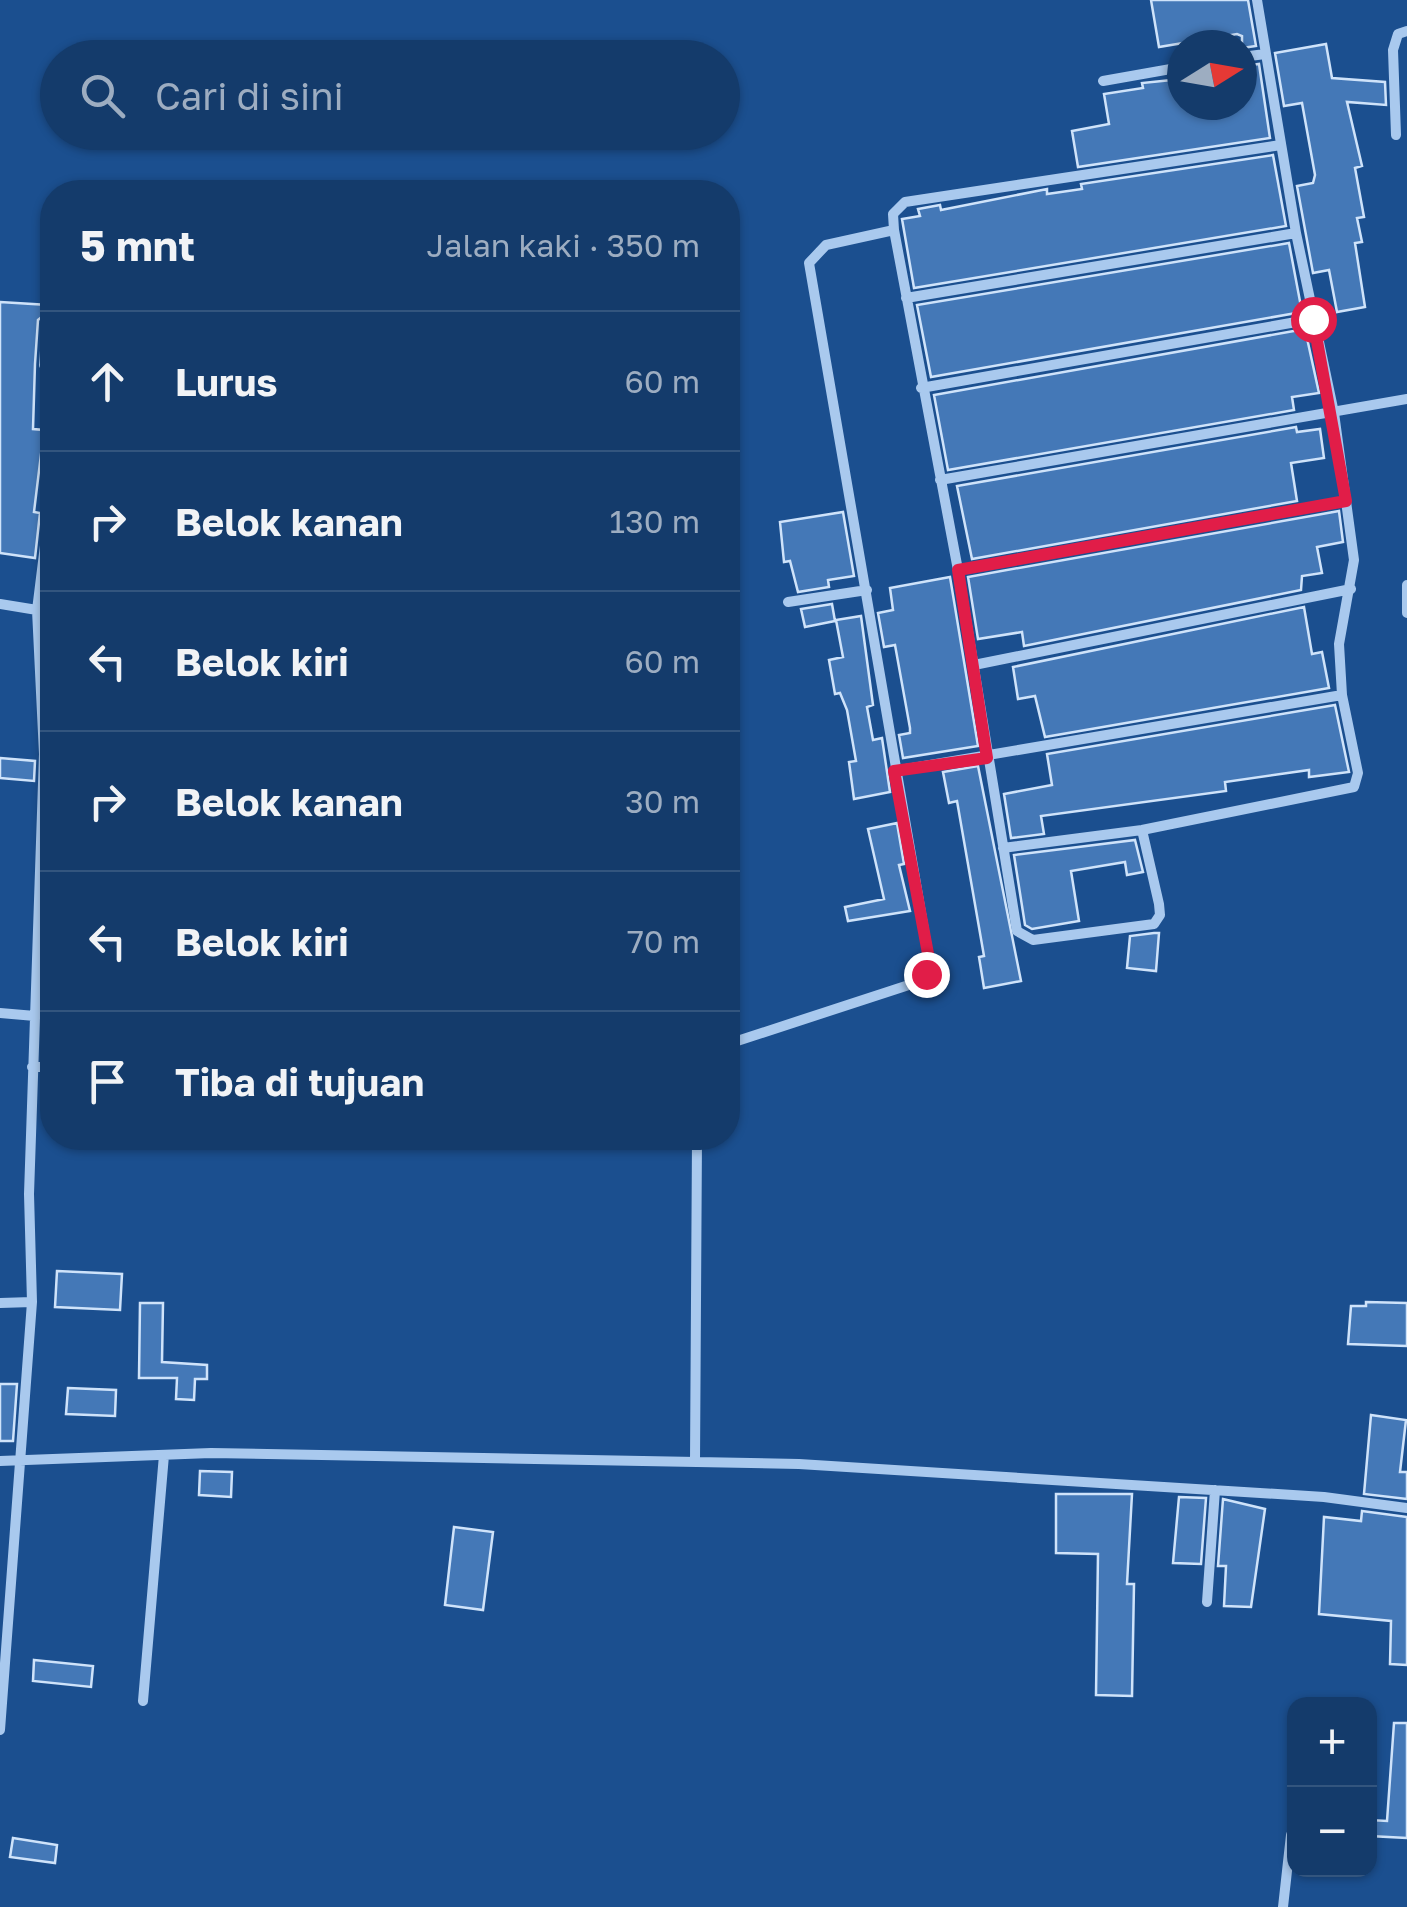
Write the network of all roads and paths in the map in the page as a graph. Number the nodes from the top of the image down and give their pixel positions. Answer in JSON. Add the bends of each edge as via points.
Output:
{"nodes":[{"id":1,"x":1256,"y":0,"type":"edge"},
{"id":2,"x":1407,"y":31,"type":"edge"},
{"id":3,"x":1265,"y":54,"type":"junction"},
{"id":4,"x":1257,"y":55,"type":"edge"},
{"id":5,"x":1167,"y":70,"type":"edge"},
{"id":6,"x":1401,"y":76,"type":"edge"},
{"id":7,"x":1103,"y":80,"type":"dead end"},
{"id":8,"x":1396,"y":135,"type":"dead end"},
{"id":9,"x":1281,"y":145,"type":"junction"},
{"id":10,"x":894,"y":230,"type":"junction"},
{"id":11,"x":1296,"y":232,"type":"junction"},
{"id":12,"x":906,"y":298,"type":"junction"},
{"id":13,"x":1313,"y":319,"type":"junction"},
{"id":14,"x":921,"y":388,"type":"junction"},
{"id":15,"x":1407,"y":399,"type":"edge"},
{"id":16,"x":1334,"y":413,"type":"junction"},
{"id":17,"x":940,"y":480,"type":"junction"},
{"id":18,"x":1346,"y":501,"type":"junction"},
{"id":19,"x":958,"y":570,"type":"junction"},
{"id":20,"x":40,"y":580,"type":"edge"},
{"id":21,"x":1407,"y":586,"type":"edge"},
{"id":22,"x":867,"y":590,"type":"junction"},
{"id":23,"x":1352,"y":590,"type":"junction"},
{"id":24,"x":788,"y":602,"type":"dead end"},
{"id":25,"x":0,"y":604,"type":"edge"},
{"id":26,"x":36,"y":610,"type":"junction"},
{"id":27,"x":1407,"y":613,"type":"edge"},
{"id":28,"x":974,"y":665,"type":"junction"},
{"id":29,"x":40,"y":682,"type":"edge"},
{"id":30,"x":1342,"y":696,"type":"junction"},
{"id":31,"x":987,"y":758,"type":"junction"},
{"id":32,"x":894,"y":771,"type":"junction"},
{"id":33,"x":1142,"y":830,"type":"junction"},
{"id":34,"x":1003,"y":848,"type":"junction"},
{"id":35,"x":40,"y":932,"type":"edge"},
{"id":36,"x":0,"y":1014,"type":"edge"},
{"id":37,"x":35,"y":1016,"type":"junction"},
{"id":38,"x":740,"y":1040,"type":"edge"},
{"id":39,"x":32,"y":1067,"type":"junction"},
{"id":40,"x":40,"y":1067,"type":"edge"},
{"id":41,"x":696,"y":1150,"type":"edge"},
{"id":42,"x":32,"y":1302,"type":"junction"},
{"id":43,"x":0,"y":1303,"type":"edge"},
{"id":44,"x":164,"y":1455,"type":"junction"},
{"id":45,"x":21,"y":1460,"type":"junction"},
{"id":46,"x":0,"y":1461,"type":"edge"},
{"id":47,"x":695,"y":1462,"type":"junction"},
{"id":48,"x":1215,"y":1490,"type":"junction"},
{"id":49,"x":1407,"y":1508,"type":"edge"},
{"id":50,"x":1207,"y":1602,"type":"dead end"},
{"id":51,"x":143,"y":1701,"type":"dead end"},
{"id":52,"x":0,"y":1730,"type":"edge"},
{"id":53,"x":1287,"y":1871,"type":"edge"},
{"id":54,"x":1283,"y":1907,"type":"edge"}],
"edges":[{"from":1,"to":3,"type":"street"},
{"from":2,"to":6,"type":"street","via":[[1398,34],[1393,50]]},
{"from":3,"to":4,"type":"street"},
{"from":3,"to":9,"type":"street"},
{"from":5,"to":7,"type":"street"},
{"from":6,"to":8,"type":"street"},
{"from":9,"to":10,"type":"street","via":[[905,202],[893,214]]},
{"from":9,"to":11,"type":"street"},
{"from":10,"to":12,"type":"street"},
{"from":10,"to":22,"type":"street","via":[[826,245],[808,264]]},
{"from":11,"to":12,"type":"street"},
{"from":11,"to":13,"type":"street"},
{"from":12,"to":14,"type":"street"},
{"from":13,"to":14,"type":"street"},
{"from":13,"to":16,"type":"street"},
{"from":14,"to":17,"type":"street"},
{"from":15,"to":16,"type":"street"},
{"from":16,"to":17,"type":"street"},
{"from":16,"to":18,"type":"street"},
{"from":17,"to":19,"type":"street"},
{"from":18,"to":19,"type":"street"},
{"from":18,"to":23,"type":"street"},
{"from":19,"to":28,"type":"street"},
{"from":20,"to":26,"type":"street"},
{"from":21,"to":27,"type":"street"},
{"from":22,"to":24,"type":"street"},
{"from":22,"to":32,"type":"street"},
{"from":23,"to":28,"type":"street"},
{"from":23,"to":30,"type":"street","via":[[1339,644]]},
{"from":25,"to":26,"type":"street"},
{"from":26,"to":29,"type":"street"},
{"from":28,"to":31,"type":"street"},
{"from":30,"to":31,"type":"street"},
{"from":30,"to":33,"type":"street","via":[[1358,773],[1354,787]]},
{"from":31,"to":32,"type":"street"},
{"from":31,"to":34,"type":"street"},
{"from":32,"to":38,"type":"street","via":[[929,959],[926,974],[836,1012]]},
{"from":33,"to":34,"type":"street"},
{"from":33,"to":34,"type":"street","via":[[1159,904],[1154,924],[1033,940],[1017,931]]},
{"from":35,"to":37,"type":"street"},
{"from":36,"to":37,"type":"street"},
{"from":37,"to":39,"type":"street"},
{"from":39,"to":40,"type":"street"},
{"from":39,"to":42,"type":"street"},
{"from":41,"to":47,"type":"street"},
{"from":42,"to":43,"type":"street"},
{"from":42,"to":45,"type":"street"},
{"from":44,"to":45,"type":"street"},
{"from":44,"to":47,"type":"street"},
{"from":44,"to":51,"type":"street"},
{"from":45,"to":46,"type":"street"},
{"from":45,"to":52,"type":"street"},
{"from":47,"to":48,"type":"street"},
{"from":48,"to":49,"type":"street"},
{"from":48,"to":50,"type":"street"},
{"from":53,"to":54,"type":"street"}]}
